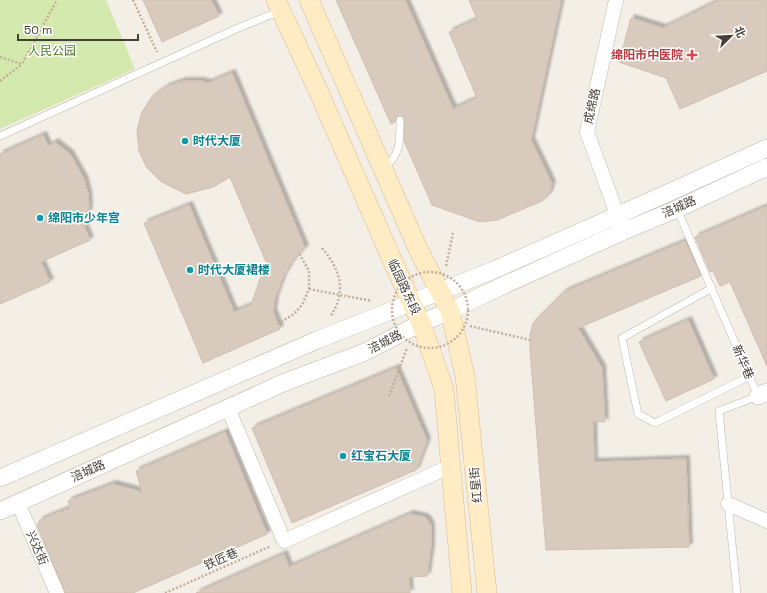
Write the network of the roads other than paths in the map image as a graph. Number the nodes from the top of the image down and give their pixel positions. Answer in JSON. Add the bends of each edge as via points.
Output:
{"nodes":[{"id":1,"x":309,"y":0,"type":"edge"},
{"id":2,"x":616,"y":0,"type":"edge"},
{"id":3,"x":278,"y":5,"type":"edge"},
{"id":4,"x":400,"y":120,"type":"dead end"},
{"id":5,"x":0,"y":136,"type":"edge"},
{"id":6,"x":767,"y":148,"type":"edge"},
{"id":7,"x":382,"y":167,"type":"junction"},
{"id":8,"x":767,"y":168,"type":"edge"},
{"id":9,"x":677,"y":209,"type":"junction"},
{"id":10,"x":618,"y":215,"type":"junction"},
{"id":11,"x":624,"y":231,"type":"junction"},
{"id":12,"x":442,"y":283,"type":"junction"},
{"id":13,"x":712,"y":288,"type":"junction"},
{"id":14,"x":412,"y":303,"type":"junction"},
{"id":15,"x":450,"y":311,"type":"junction"},
{"id":16,"x":421,"y":324,"type":"junction"},
{"id":17,"x":750,"y":376,"type":"junction"},
{"id":18,"x":763,"y":394,"type":"edge"},
{"id":19,"x":228,"y":408,"type":"junction"},
{"id":20,"x":451,"y":466,"type":"junction"},
{"id":21,"x":2,"y":475,"type":"edge"},
{"id":22,"x":18,"y":503,"type":"junction"},
{"id":23,"x":728,"y":504,"type":"junction"},
{"id":24,"x":0,"y":511,"type":"edge"},
{"id":25,"x":767,"y":521,"type":"edge"},
{"id":26,"x":56,"y":593,"type":"edge"},
{"id":27,"x":462,"y":593,"type":"edge"},
{"id":28,"x":487,"y":593,"type":"edge"},
{"id":29,"x":737,"y":593,"type":"edge"}],
"edges":[{"from":1,"to":7,"type":"main road","name":"红星街"},
{"from":2,"to":10,"type":"street","name":"成绵路","via":[[586,132]]},
{"from":3,"to":5,"type":"lane","via":[[236,29],[162,64]]},
{"from":3,"to":14,"type":"main road","name":"临园路东段"},
{"from":4,"to":7,"type":"lane","via":[[398,148],[389,164]]},
{"from":6,"to":10,"type":"street","name":"涪城路"},
{"from":7,"to":12,"type":"main road","name":"红星街","via":[[418,249]]},
{"from":8,"to":9,"type":"street","name":"涪城路"},
{"from":9,"to":11,"type":"street","name":"涪城路"},
{"from":9,"to":13,"type":"lane","name":"新华巷"},
{"from":10,"to":11,"type":"street","name":"成绵路"},
{"from":10,"to":12,"type":"street","name":"涪城路","via":[[494,270]]},
{"from":11,"to":15,"type":"street","name":"涪城路"},
{"from":12,"to":14,"type":"street","name":"涪城路"},
{"from":12,"to":15,"type":"main road","name":"红星街"},
{"from":13,"to":17,"type":"lane","name":"新华巷"},
{"from":13,"to":17,"type":"lane","via":[[622,338],[638,414],[655,423]]},
{"from":14,"to":16,"type":"main road","name":"临园路东段"},
{"from":14,"to":21,"type":"street","name":"涪城路","via":[[317,340]]},
{"from":15,"to":16,"type":"street","name":"涪城路"},
{"from":15,"to":28,"type":"main road","name":"红星街","via":[[465,376]]},
{"from":16,"to":19,"type":"street","name":"涪城路","via":[[366,352],[283,383]]},
{"from":16,"to":20,"type":"main road","name":"临园路东段","via":[[444,389]]},
{"from":17,"to":18,"type":"lane","name":"新华巷"},
{"from":18,"to":23,"type":"lane","name":"新华巷","via":[[719,411]]},
{"from":19,"to":20,"type":"street","via":[[284,541]]},
{"from":19,"to":22,"type":"street","name":"涪城路"},
{"from":20,"to":27,"type":"main road","name":"临园路东段"},
{"from":22,"to":24,"type":"street","name":"涪城路"},
{"from":22,"to":26,"type":"street","name":"兴达街"},
{"from":23,"to":25,"type":"street"},
{"from":23,"to":29,"type":"lane","name":"新华巷"}]}
